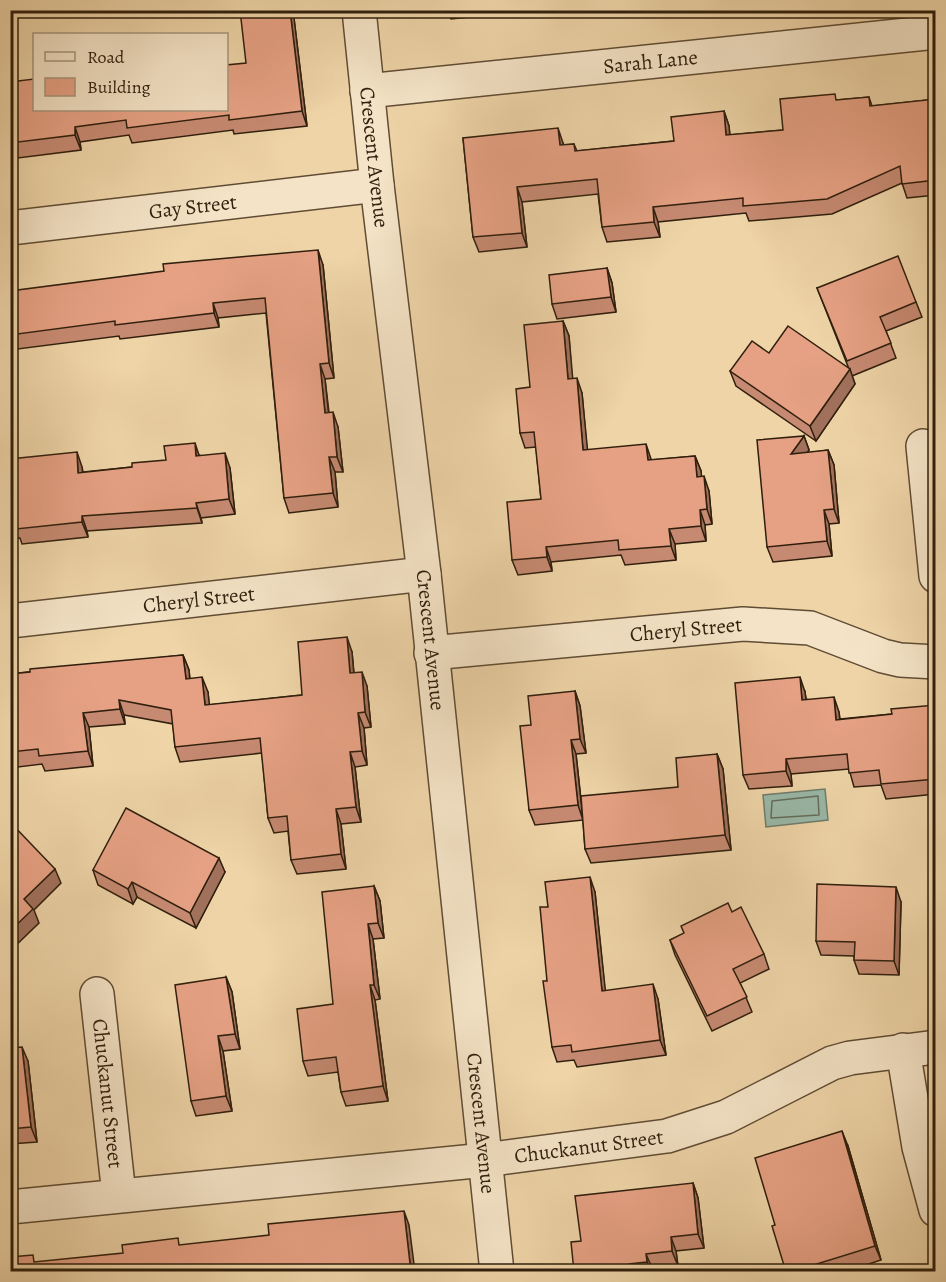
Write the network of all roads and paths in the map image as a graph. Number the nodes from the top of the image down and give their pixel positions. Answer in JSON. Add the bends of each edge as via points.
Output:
{"nodes":[{"id":1,"x":359,"y":10,"type":"edge"},
{"id":2,"x":936,"y":32,"type":"edge"},
{"id":3,"x":367,"y":91,"type":"junction"},
{"id":4,"x":377,"y":185,"type":"junction"},
{"id":5,"x":10,"y":228,"type":"edge"},
{"id":6,"x":923,"y":446,"type":"dead end"},
{"id":7,"x":424,"y":574,"type":"junction"},
{"id":8,"x":936,"y":576,"type":"edge"},
{"id":9,"x":10,"y":621,"type":"edge"},
{"id":10,"x":431,"y":653,"type":"junction"},
{"id":11,"x":936,"y":662,"type":"edge"},
{"id":12,"x":97,"y":994,"type":"dead end"},
{"id":13,"x":936,"y":1047,"type":"edge"},
{"id":14,"x":903,"y":1050,"type":"junction"},
{"id":15,"x":485,"y":1160,"type":"junction"},
{"id":16,"x":119,"y":1195,"type":"junction"},
{"id":17,"x":10,"y":1207,"type":"edge"},
{"id":18,"x":936,"y":1210,"type":"edge"},
{"id":19,"x":497,"y":1272,"type":"edge"}],
"edges":[{"from":1,"to":3,"type":"street","name":"Crescent Avenue"},
{"from":2,"to":3,"type":"street","name":"Sarah Lane"},
{"from":3,"to":4,"type":"street","name":"Crescent Avenue"},
{"from":4,"to":5,"type":"street","name":"Gay Street"},
{"from":4,"to":7,"type":"street","name":"Crescent Avenue"},
{"from":6,"to":8,"type":"street"},
{"from":7,"to":9,"type":"street","name":"Cheryl Street"},
{"from":7,"to":10,"type":"street","name":"Crescent Avenue"},
{"from":10,"to":11,"type":"street","name":"Cheryl Street","via":[[743,624],[810,628],[883,656]]},
{"from":10,"to":15,"type":"street","name":"Crescent Avenue"},
{"from":12,"to":16,"type":"street","name":"Chuckanut Street"},
{"from":13,"to":14,"type":"street","name":"Chuckanut Street"},
{"from":14,"to":15,"type":"street","name":"Chuckanut Street","via":[[832,1063],[726,1117],[688,1131]]},
{"from":14,"to":18,"type":"street","via":[[919,1147]]},
{"from":15,"to":16,"type":"street","name":"Chuckanut Street"},
{"from":15,"to":19,"type":"street","name":"Crescent Avenue"},
{"from":16,"to":17,"type":"street","name":"Chuckanut Street"}]}
